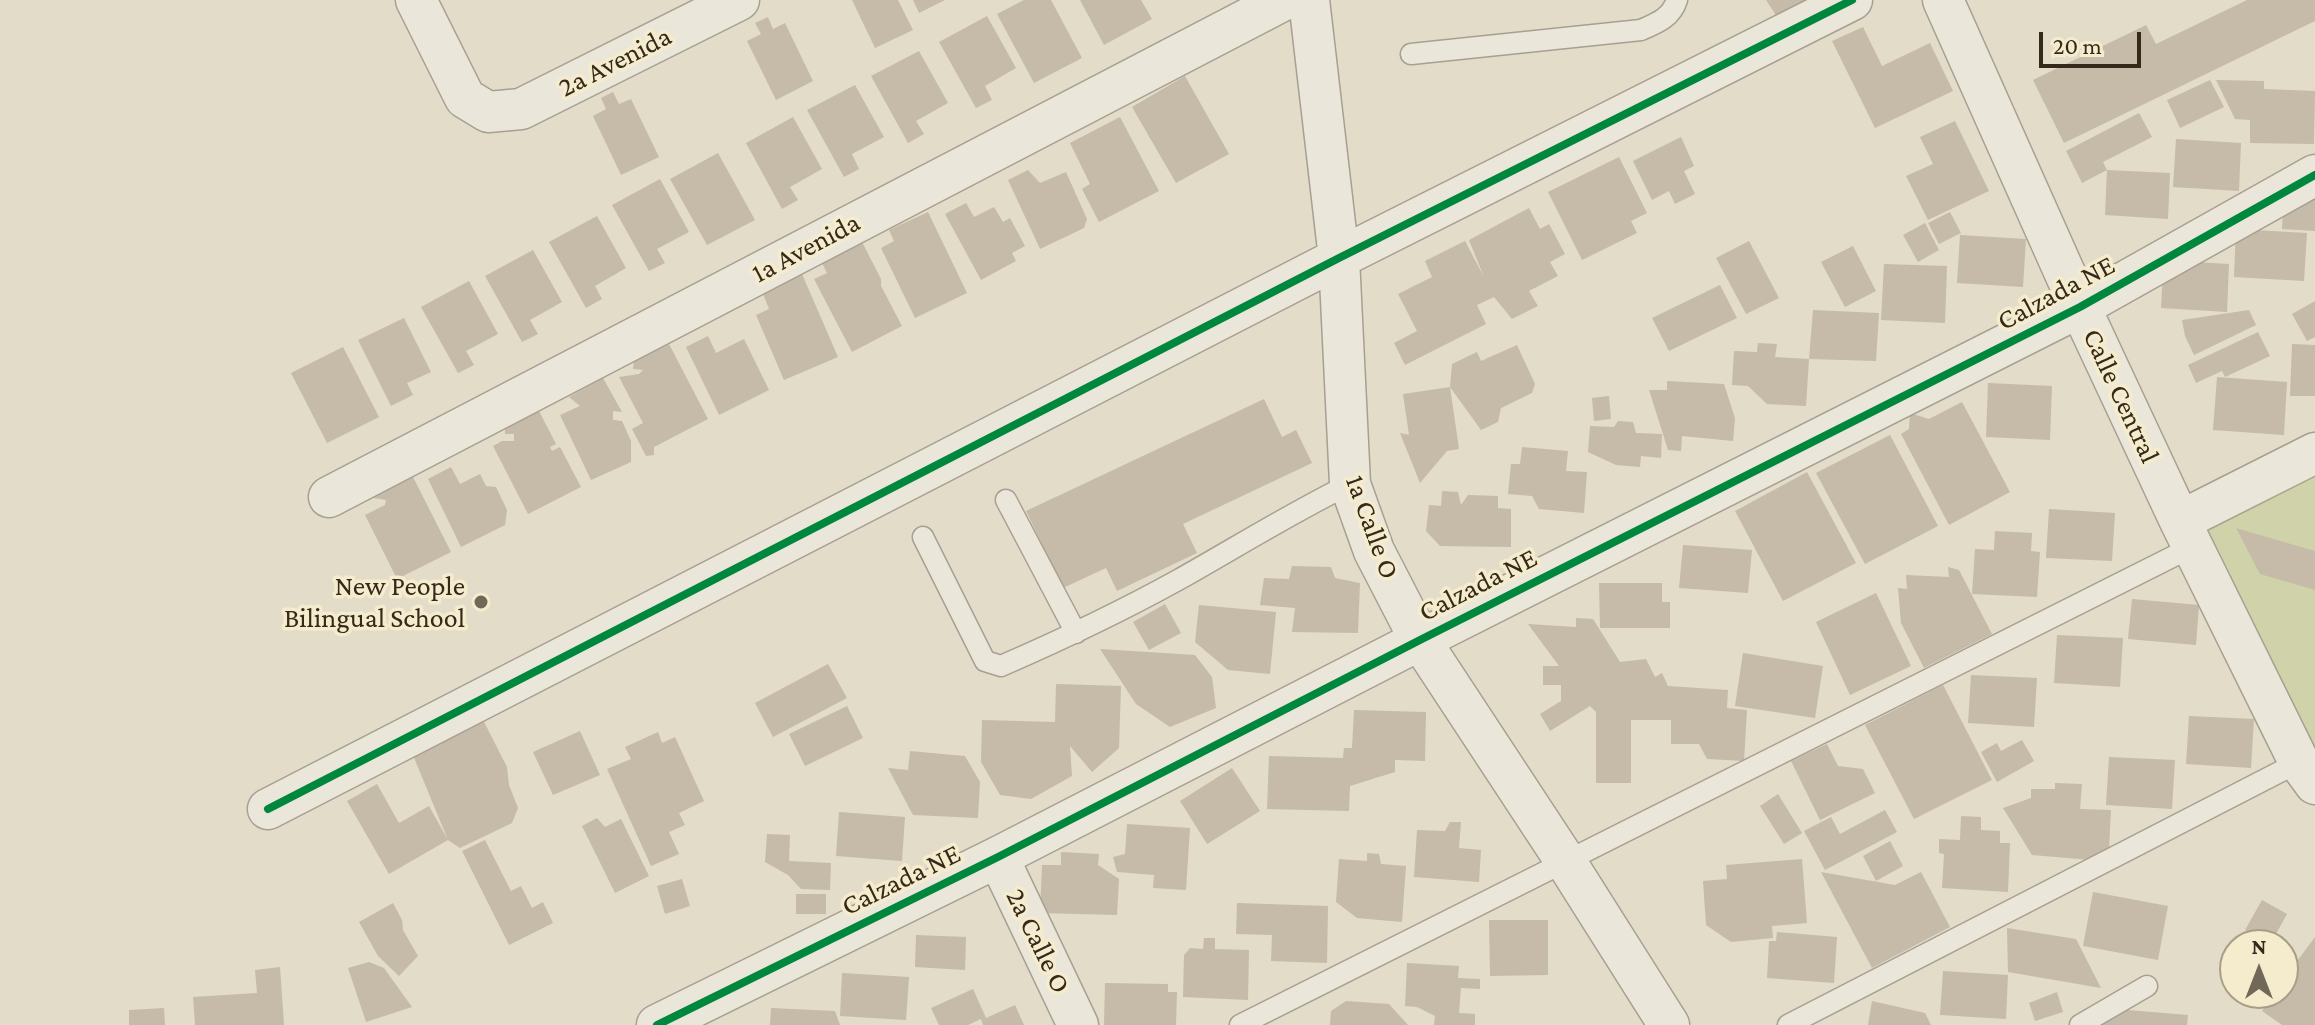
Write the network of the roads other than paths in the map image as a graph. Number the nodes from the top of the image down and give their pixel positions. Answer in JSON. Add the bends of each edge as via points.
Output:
{"nodes":[{"id":1,"x":416,"y":0,"type":"edge"},
{"id":2,"x":739,"y":0,"type":"edge"},
{"id":3,"x":1284,"y":0,"type":"edge"},
{"id":4,"x":1309,"y":0,"type":"edge"},
{"id":5,"x":1677,"y":0,"type":"edge"},
{"id":6,"x":1852,"y":0,"type":"edge"},
{"id":7,"x":1943,"y":0,"type":"edge"},
{"id":8,"x":1411,"y":54,"type":"dead end"},
{"id":9,"x":2315,"y":175,"type":"edge"},
{"id":10,"x":1339,"y":258,"type":"junction"},
{"id":11,"x":2080,"y":307,"type":"junction"},
{"id":12,"x":2315,"y":453,"type":"edge"},
{"id":13,"x":1350,"y":484,"type":"junction"},
{"id":14,"x":329,"y":497,"type":"dead end"},
{"id":15,"x":1006,"y":500,"type":"dead end"},
{"id":16,"x":2186,"y":534,"type":"junction"},
{"id":17,"x":923,"y":537,"type":"dead end"},
{"id":18,"x":1076,"y":633,"type":"junction"},
{"id":19,"x":1420,"y":640,"type":"junction"},
{"id":20,"x":2307,"y":773,"type":"edge"},
{"id":21,"x":268,"y":809,"type":"dead end"},
{"id":22,"x":998,"y":857,"type":"junction"},
{"id":23,"x":1566,"y":862,"type":"junction"},
{"id":24,"x":2147,"y":986,"type":"dead end"},
{"id":25,"x":657,"y":1025,"type":"edge"},
{"id":26,"x":1078,"y":1025,"type":"edge"},
{"id":27,"x":1240,"y":1025,"type":"edge"},
{"id":28,"x":1669,"y":1025,"type":"edge"},
{"id":29,"x":1788,"y":1025,"type":"edge"},
{"id":30,"x":2080,"y":1025,"type":"edge"}],
"edges":[{"from":1,"to":2,"type":"street","name":"2a Avenida","via":[[465,98],[488,112],[521,109]]},
{"from":3,"to":14,"type":"street","name":"1a Avenida"},
{"from":4,"to":10,"type":"street","name":"1a Calle O"},
{"from":5,"to":8,"type":"lane","via":[[1663,20],[1641,30]]},
{"from":6,"to":10,"type":"street"},
{"from":7,"to":11,"type":"street","name":"Calle Central"},
{"from":9,"to":11,"type":"street","name":"Calzada NE"},
{"from":10,"to":13,"type":"street","name":"1a Calle O"},
{"from":10,"to":21,"type":"street"},
{"from":11,"to":16,"type":"street","name":"Calle Central"},
{"from":11,"to":19,"type":"street","name":"Calzada NE"},
{"from":12,"to":16,"type":"street"},
{"from":13,"to":18,"type":"lane"},
{"from":13,"to":19,"type":"street","name":"1a Calle O","via":[[1374,551]]},
{"from":15,"to":18,"type":"lane"},
{"from":16,"to":20,"type":"street","name":"Calle Central"},
{"from":16,"to":23,"type":"lane"},
{"from":17,"to":18,"type":"lane","via":[[985,661],[1001,666]]},
{"from":19,"to":22,"type":"street","name":"Calzada NE"},
{"from":19,"to":23,"type":"street","name":"1a Calle O"},
{"from":20,"to":29,"type":"lane"},
{"from":22,"to":25,"type":"street","name":"Calzada NE"},
{"from":22,"to":26,"type":"street","name":"2a Calle O"},
{"from":23,"to":27,"type":"lane"},
{"from":23,"to":28,"type":"street","name":"1a Calle O"},
{"from":24,"to":30,"type":"lane"}]}
